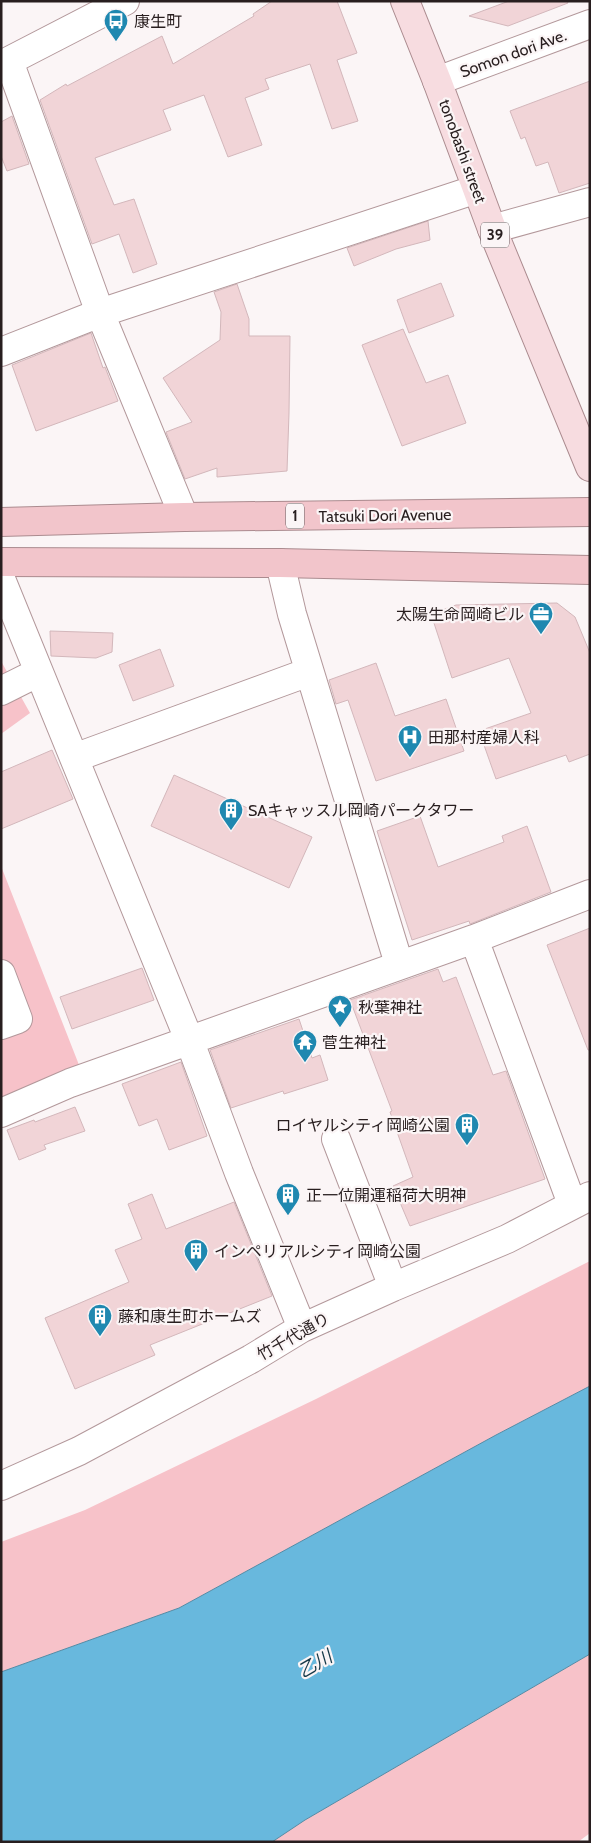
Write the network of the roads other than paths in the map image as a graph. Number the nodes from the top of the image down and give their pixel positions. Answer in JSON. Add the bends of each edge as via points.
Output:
{"nodes":[{"id":1,"x":124,"y":1,"type":"edge"},
{"id":2,"x":405,"y":1,"type":"edge"},
{"id":3,"x":85,"y":10,"type":"edge"},
{"id":4,"x":590,"y":24,"type":"edge"},
{"id":5,"x":5,"y":63,"type":"edge"},
{"id":6,"x":437,"y":81,"type":"junction"},
{"id":7,"x":477,"y":189,"type":"junction"},
{"id":8,"x":590,"y":202,"type":"edge"},
{"id":9,"x":492,"y":229,"type":"junction"},
{"id":10,"x":100,"y":314,"type":"junction"},
{"id":11,"x":1,"y":352,"type":"edge"},
{"id":12,"x":590,"y":467,"type":"edge"},
{"id":13,"x":590,"y":512,"type":"edge"},
{"id":14,"x":184,"y":517,"type":"junction"},
{"id":15,"x":1,"y":522,"type":"edge"},
{"id":16,"x":1,"y":562,"type":"edge"},
{"id":17,"x":280,"y":563,"type":"junction"},
{"id":18,"x":590,"y":570,"type":"edge"},
{"id":19,"x":1,"y":579,"type":"edge"},
{"id":20,"x":39,"y":672,"type":"junction"},
{"id":21,"x":310,"y":672,"type":"junction"},
{"id":22,"x":1,"y":691,"type":"edge"},
{"id":23,"x":74,"y":758,"type":"junction"},
{"id":24,"x":590,"y":894,"type":"edge"},
{"id":25,"x":474,"y":939,"type":"junction"},
{"id":26,"x":399,"y":964,"type":"junction"},
{"id":27,"x":1,"y":974,"type":"edge"},
{"id":28,"x":1,"y":1025,"type":"edge"},
{"id":29,"x":190,"y":1042,"type":"junction"},
{"id":30,"x":1,"y":1113,"type":"edge"},
{"id":31,"x":336,"y":1139,"type":"dead end"},
{"id":32,"x":581,"y":1200,"type":"edge"},
{"id":33,"x":392,"y":1287,"type":"junction"},
{"id":34,"x":302,"y":1328,"type":"junction"},
{"id":35,"x":1,"y":1486,"type":"edge"}],
"edges":[{"from":1,"to":3,"type":"street"},
{"from":2,"to":6,"type":"main road","name":"tonobashi street","number":"39"},
{"from":3,"to":5,"type":"street"},
{"from":4,"to":6,"type":"street","name":"Somon dori Ave."},
{"from":5,"to":10,"type":"street"},
{"from":6,"to":7,"type":"main road","name":"tonobashi street","number":"39"},
{"from":7,"to":9,"type":"main road","name":"tonobashi street","number":"39"},
{"from":7,"to":10,"type":"street"},
{"from":8,"to":9,"type":"street"},
{"from":9,"to":12,"type":"main road","name":"tonobashi street","number":"39"},
{"from":10,"to":11,"type":"street"},
{"from":10,"to":14,"type":"street"},
{"from":13,"to":14,"type":"highway","name":"Tatsuki Dori Avenue","number":"1"},
{"from":14,"to":15,"type":"highway","name":"Tatsuki Dori Avenue","number":"1"},
{"from":16,"to":17,"type":"highway"},
{"from":17,"to":18,"type":"highway"},
{"from":17,"to":21,"type":"street"},
{"from":19,"to":20,"type":"street"},
{"from":20,"to":22,"type":"street"},
{"from":20,"to":23,"type":"street"},
{"from":21,"to":23,"type":"street"},
{"from":21,"to":26,"type":"street"},
{"from":23,"to":29,"type":"street"},
{"from":24,"to":25,"type":"street"},
{"from":25,"to":26,"type":"street"},
{"from":25,"to":32,"type":"street"},
{"from":26,"to":29,"type":"street"},
{"from":27,"to":28,"type":"street","via":[[18,1019]]},
{"from":29,"to":30,"type":"street","via":[[70,1083]]},
{"from":29,"to":34,"type":"street"},
{"from":31,"to":33,"type":"street"},
{"from":32,"to":33,"type":"street","name":"竹千代通り","via":[[507,1239]]},
{"from":33,"to":34,"type":"street","name":"竹千代通り"},
{"from":34,"to":35,"type":"street","name":"竹千代通り","via":[[251,1359],[79,1451]]}]}
